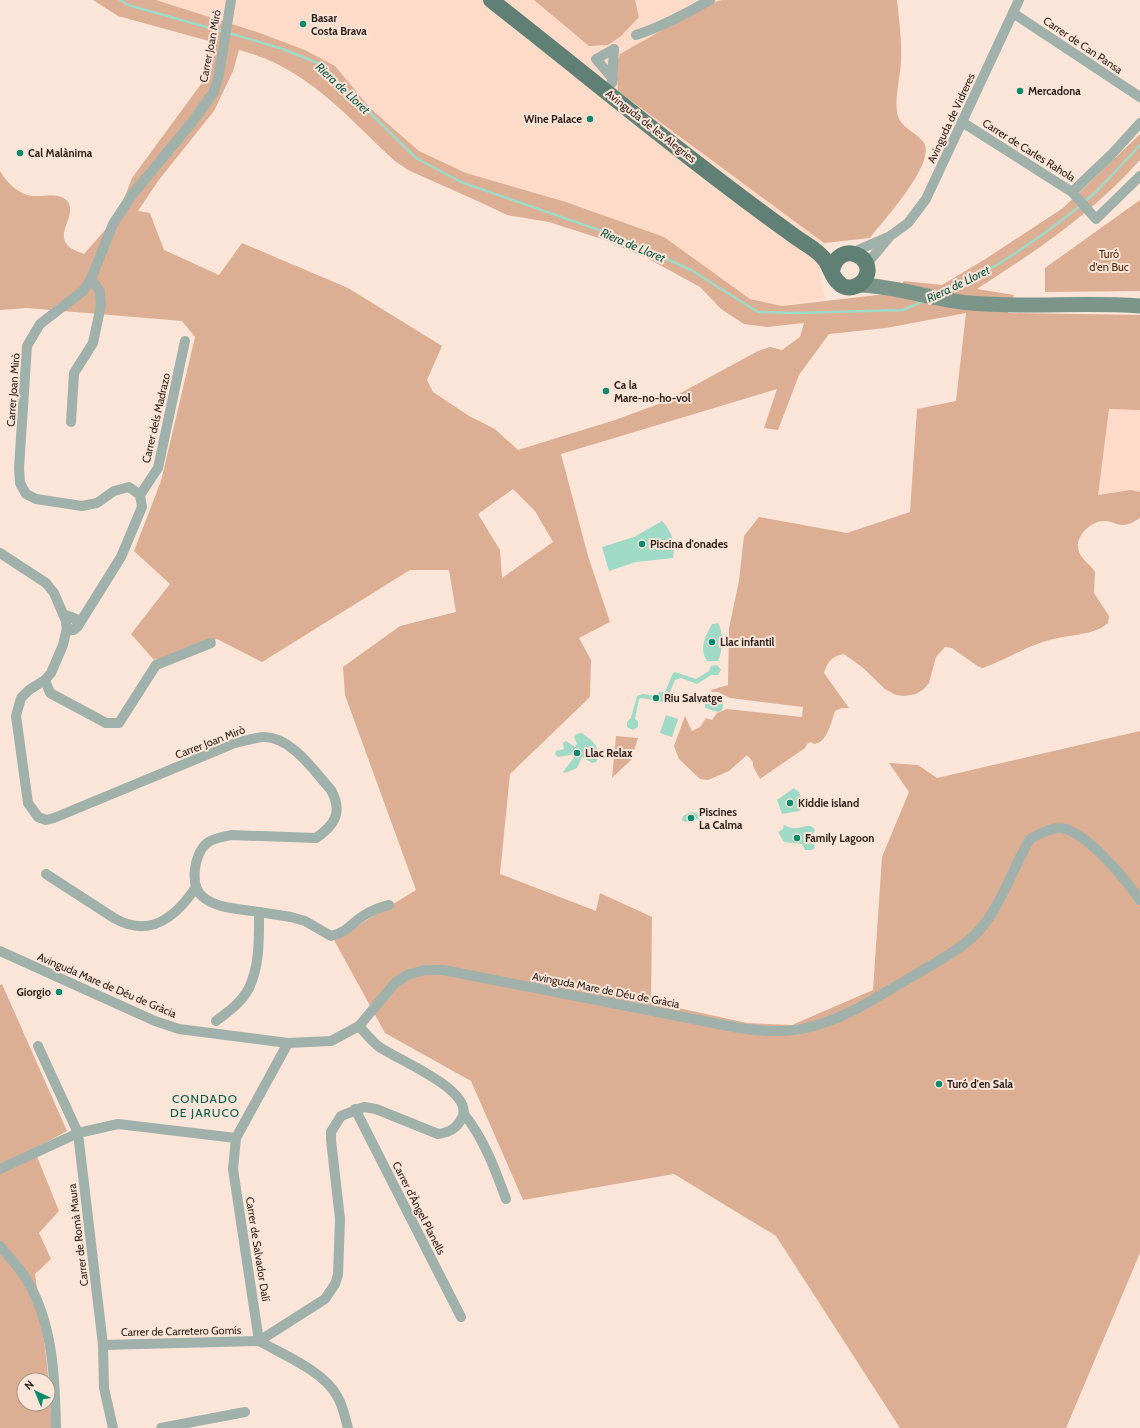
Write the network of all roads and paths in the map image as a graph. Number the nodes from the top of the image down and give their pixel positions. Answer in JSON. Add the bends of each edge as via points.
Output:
{"nodes":[{"id":1,"x":231,"y":0,"type":"edge"},
{"id":2,"x":491,"y":0,"type":"edge"},
{"id":3,"x":710,"y":0,"type":"edge"},
{"id":4,"x":1019,"y":0,"type":"edge"},
{"id":5,"x":1013,"y":13,"type":"junction"},
{"id":6,"x":636,"y":35,"type":"dead end"},
{"id":7,"x":612,"y":87,"type":"junction"},
{"id":8,"x":1140,"y":97,"type":"edge"},
{"id":9,"x":962,"y":122,"type":"junction"},
{"id":10,"x":1140,"y":123,"type":"edge"},
{"id":11,"x":1140,"y":176,"type":"edge"},
{"id":12,"x":1074,"y":194,"type":"junction"},
{"id":13,"x":890,"y":236,"type":"junction"},
{"id":14,"x":812,"y":247,"type":"junction"},
{"id":15,"x":846,"y":254,"type":"junction"},
{"id":16,"x":867,"y":267,"type":"junction"},
{"id":17,"x":832,"y":271,"type":"junction"},
{"id":18,"x":90,"y":279,"type":"junction"},
{"id":19,"x":859,"y":285,"type":"junction"},
{"id":20,"x":900,"y":289,"type":"junction"},
{"id":21,"x":1140,"y":306,"type":"edge"},
{"id":22,"x":185,"y":341,"type":"dead end"},
{"id":23,"x":71,"y":422,"type":"dead end"},
{"id":24,"x":140,"y":496,"type":"junction"},
{"id":25,"x":0,"y":553,"type":"edge"},
{"id":26,"x":71,"y":622,"type":"junction"},
{"id":27,"x":211,"y":643,"type":"dead end"},
{"id":28,"x":45,"y":680,"type":"junction"},
{"id":29,"x":46,"y":874,"type":"dead end"},
{"id":30,"x":196,"y":887,"type":"junction"},
{"id":31,"x":1140,"y":900,"type":"edge"},
{"id":32,"x":389,"y":905,"type":"dead end"},
{"id":33,"x":260,"y":912,"type":"junction"},
{"id":34,"x":0,"y":951,"type":"edge"},
{"id":35,"x":216,"y":1021,"type":"junction"},
{"id":36,"x":359,"y":1026,"type":"junction"},
{"id":37,"x":199,"y":1032,"type":"junction"},
{"id":38,"x":216,"y":1034,"type":"junction"},
{"id":39,"x":288,"y":1043,"type":"junction"},
{"id":40,"x":38,"y":1046,"type":"dead end"},
{"id":41,"x":355,"y":1109,"type":"junction"},
{"id":42,"x":464,"y":1114,"type":"junction"},
{"id":43,"x":78,"y":1133,"type":"junction"},
{"id":44,"x":236,"y":1138,"type":"junction"},
{"id":45,"x":0,"y":1169,"type":"edge"},
{"id":46,"x":506,"y":1199,"type":"dead end"},
{"id":47,"x":0,"y":1246,"type":"edge"},
{"id":48,"x":461,"y":1317,"type":"dead end"},
{"id":49,"x":259,"y":1341,"type":"junction"},
{"id":50,"x":103,"y":1345,"type":"junction"},
{"id":51,"x":245,"y":1412,"type":"dead end"},
{"id":52,"x":56,"y":1428,"type":"edge"},
{"id":53,"x":113,"y":1428,"type":"edge"},
{"id":54,"x":161,"y":1428,"type":"edge"},
{"id":55,"x":348,"y":1428,"type":"edge"}],
"edges":[{"from":1,"to":18,"type":"street","name":"Carrer Joan Mirò","via":[[219,75],[213,93],[132,195],[113,224]]},
{"from":2,"to":7,"type":"main road","name":"Avinguda de les Alegries"},
{"from":3,"to":6,"type":"street","via":[[665,24]]},
{"from":4,"to":5,"type":"street","name":"Avinguda de Vidreres"},
{"from":5,"to":8,"type":"street","name":"Carrer de Can Pansa"},
{"from":5,"to":9,"type":"street","name":"Avinguda de Vidreres"},
{"from":7,"to":7,"type":"street","via":[[614,48],[596,60]]},
{"from":7,"to":14,"type":"main road","name":"Avinguda de les Alegries","via":[[746,201]]},
{"from":9,"to":12,"type":"street","name":"Carrer de Carles Rahola"},
{"from":9,"to":13,"type":"street","name":"Avinguda de Vidreres","via":[[926,199],[908,223]]},
{"from":10,"to":12,"type":"street"},
{"from":11,"to":12,"type":"street","name":"Carrer de Carles Rahola","via":[[1096,219]]},
{"from":13,"to":15,"type":"street","name":"Avinguda de Vidreres"},
{"from":13,"to":16,"type":"street","name":"Avinguda de Vidreres"},
{"from":14,"to":15,"type":"main road"},
{"from":14,"to":17,"type":"main road"},
{"from":15,"to":16,"type":"main road","via":[[860,257]]},
{"from":15,"to":17,"type":"main road","via":[[836,259]]},
{"from":16,"to":19,"type":"main road","via":[[866,276]]},
{"from":16,"to":20,"type":"main road"},
{"from":17,"to":19,"type":"main road","via":[[838,283],[845,287]]},
{"from":18,"to":23,"type":"street","via":[[100,291],[101,305],[93,343],[74,373]]},
{"from":18,"to":24,"type":"street","name":"Carrer Joan Mirò","via":[[83,291],[40,324],[28,346],[20,483],[26,494],[36,499],[82,506],[97,503],[114,491],[129,487]]},
{"from":19,"to":20,"type":"main road"},
{"from":20,"to":21,"type":"main road","via":[[967,303],[1001,306]]},
{"from":22,"to":24,"type":"street","name":"Carrer dels Madrazo","via":[[158,468]]},
{"from":24,"to":26,"type":"street","name":"Carrer Joan Mirò","via":[[142,507],[122,557],[86,614]]},
{"from":25,"to":26,"type":"street","via":[[46,583]]},
{"from":26,"to":28,"type":"street","name":"Carrer Joan Mirò","via":[[64,645]]},
{"from":27,"to":28,"type":"street","via":[[156,665],[119,723],[106,723],[50,694]]},
{"from":28,"to":30,"type":"street","name":"Carrer Joan Mirò","via":[[21,698],[16,716],[28,803],[38,817],[46,820],[54,818],[236,743],[263,737],[290,745],[332,790],[336,799],[335,820],[316,838],[218,838],[207,843],[201,851],[195,875]]},
{"from":29,"to":30,"type":"street","via":[[123,924],[137,927],[151,927],[168,917],[184,904]]},
{"from":30,"to":33,"type":"street","via":[[202,896],[219,905]]},
{"from":31,"to":36,"type":"street","name":"Avinguda Mare de Déu de Gràcia","via":[[1117,870],[1084,839],[1073,831],[1058,828],[1030,839],[985,923],[967,941],[859,1007],[828,1022],[780,1030],[747,1030],[443,970],[425,970],[407,975],[395,983]]},
{"from":32,"to":33,"type":"street","via":[[378,908],[338,935],[331,936],[304,921]]},
{"from":33,"to":35,"type":"street","via":[[256,968],[248,989],[234,1008]]},
{"from":34,"to":37,"type":"street","name":"Avinguda Mare de Déu de Gràcia","via":[[155,1022]]},
{"from":35,"to":37,"type":"street"},
{"from":35,"to":38,"type":"street"},
{"from":36,"to":39,"type":"street","name":"Avinguda Mare de Déu de Gràcia","via":[[331,1041]]},
{"from":36,"to":42,"type":"street","via":[[379,1046],[442,1082],[462,1104]]},
{"from":37,"to":38,"type":"street","name":"Avinguda Mare de Déu de Gràcia"},
{"from":38,"to":39,"type":"street","name":"Avinguda Mare de Déu de Gràcia"},
{"from":39,"to":44,"type":"street","name":"Carrer de Salvador Dalí"},
{"from":40,"to":43,"type":"street","name":"Carrer de Romà Maura"},
{"from":41,"to":42,"type":"street","via":[[376,1109],[438,1134],[458,1126]]},
{"from":41,"to":48,"type":"street","name":"Carrer d'Àngel Planells"},
{"from":41,"to":49,"type":"street","via":[[341,1116],[331,1132],[340,1219],[338,1275],[335,1284],[325,1299]]},
{"from":42,"to":46,"type":"street","via":[[476,1129]]},
{"from":43,"to":44,"type":"street","via":[[118,1124]]},
{"from":43,"to":45,"type":"street"},
{"from":43,"to":50,"type":"street","name":"Carrer de Romà Maura"},
{"from":44,"to":49,"type":"street","name":"Carrer de Salvador Dalí","via":[[233,1169]]},
{"from":47,"to":52,"type":"street","via":[[33,1290],[46,1325],[55,1383]]},
{"from":49,"to":50,"type":"street","name":"Carrer de Carretero Gomís"},
{"from":49,"to":55,"type":"street","via":[[317,1374],[328,1384],[337,1395]]},
{"from":50,"to":53,"type":"street","name":"Carrer de Romà Maura","via":[[104,1388]]},
{"from":51,"to":54,"type":"street"}]}
